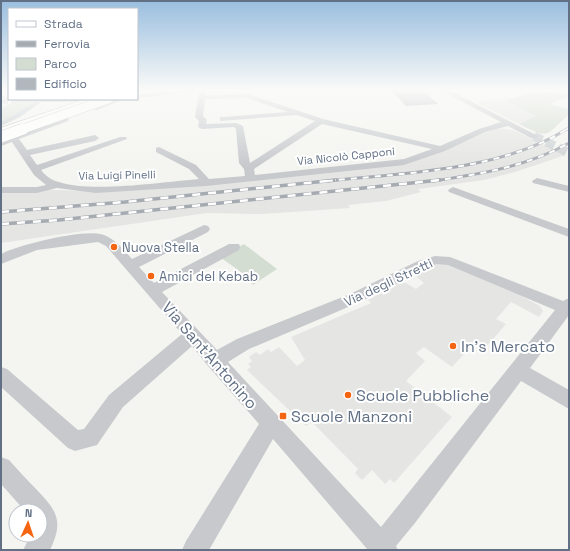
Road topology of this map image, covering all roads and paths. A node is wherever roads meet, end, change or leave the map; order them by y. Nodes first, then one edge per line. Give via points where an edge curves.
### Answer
1 (49, 115) edge
2 (64, 115) edge
3 (75, 115) edge
4 (199, 115) edge
5 (291, 115) edge
6 (305, 115) edge
7 (492, 115) edge
8 (203, 120) junction
9 (320, 121) junction
10 (509, 123) junction
11 (1, 131) edge
12 (534, 136) tunnel mouth
13 (1, 137) edge
14 (14, 138) junction
15 (95, 138) dead end
16 (123, 139) dead end
17 (1, 143) edge
18 (442, 149) junction
19 (159, 150) dead end
20 (25, 153) junction
21 (249, 168) junction
22 (36, 169) junction
23 (251, 179) junction
24 (537, 181) dead end
25 (206, 183) junction
26 (57, 185) junction
27 (569, 189) edge
28 (1, 190) edge
29 (453, 190) dead end
30 (204, 229) dead end
31 (569, 233) edge
32 (234, 247) dead end
33 (6, 254) edge
34 (130, 266) junction
35 (153, 290) junction
36 (567, 306) edge
37 (193, 335) junction
38 (214, 361) junction
39 (518, 370) junction
40 (1, 375) edge
41 (569, 400) edge
42 (271, 423) junction
43 (1, 468) edge
44 (383, 548) edge
45 (36, 550) edge
46 (195, 550) edge

1 - 11 main road
2 - 13 main road, bridge
3 - 14 street
4 - 8 street
5 - 8 street
6 - 9 street
7 - 10 street
8 - 21 street via 202,127 236,125 240,128 244,164
9 - 18 street
9 - 21 street
10 - 12 street
10 - 18 street via 488,129
14 - 17 street
14 - 20 street, Via Luigi Pinelli
15 - 20 street
16 - 22 street, Via Luigi Pinelli
18 - 23 street, Via Nicolò Capponi via 404,162
19 - 25 street, Via Luigi Pinelli via 195,169 202,174
20 - 22 street, Via Luigi Pinelli
21 - 23 street
22 - 26 street, Via Luigi Pinelli via 44,180
23 - 25 street, Via Luigi Pinelli
24 - 27 street
25 - 26 street, Via Luigi Pinelli via 102,189
26 - 28 street via 37,190
29 - 31 street
30 - 34 street
32 - 35 street
33 - 34 street, Via Sant'Antonino via 31,247 100,238 110,242
34 - 35 street, Via Sant'Antonino
35 - 37 street, Via Sant'Antonino
36 - 38 street, Via degli Stretti via 450,261 435,260 347,301 243,344
36 - 39 street
37 - 38 street, Via Sant'Antonino
37 - 40 street via 116,401 90,438 75,441
38 - 42 street, Via Sant'Antonino
39 - 41 street
39 - 44 street
42 - 44 street, Via Sant'Antonino
42 - 46 street
43 - 45 street via 45,516 48,526

